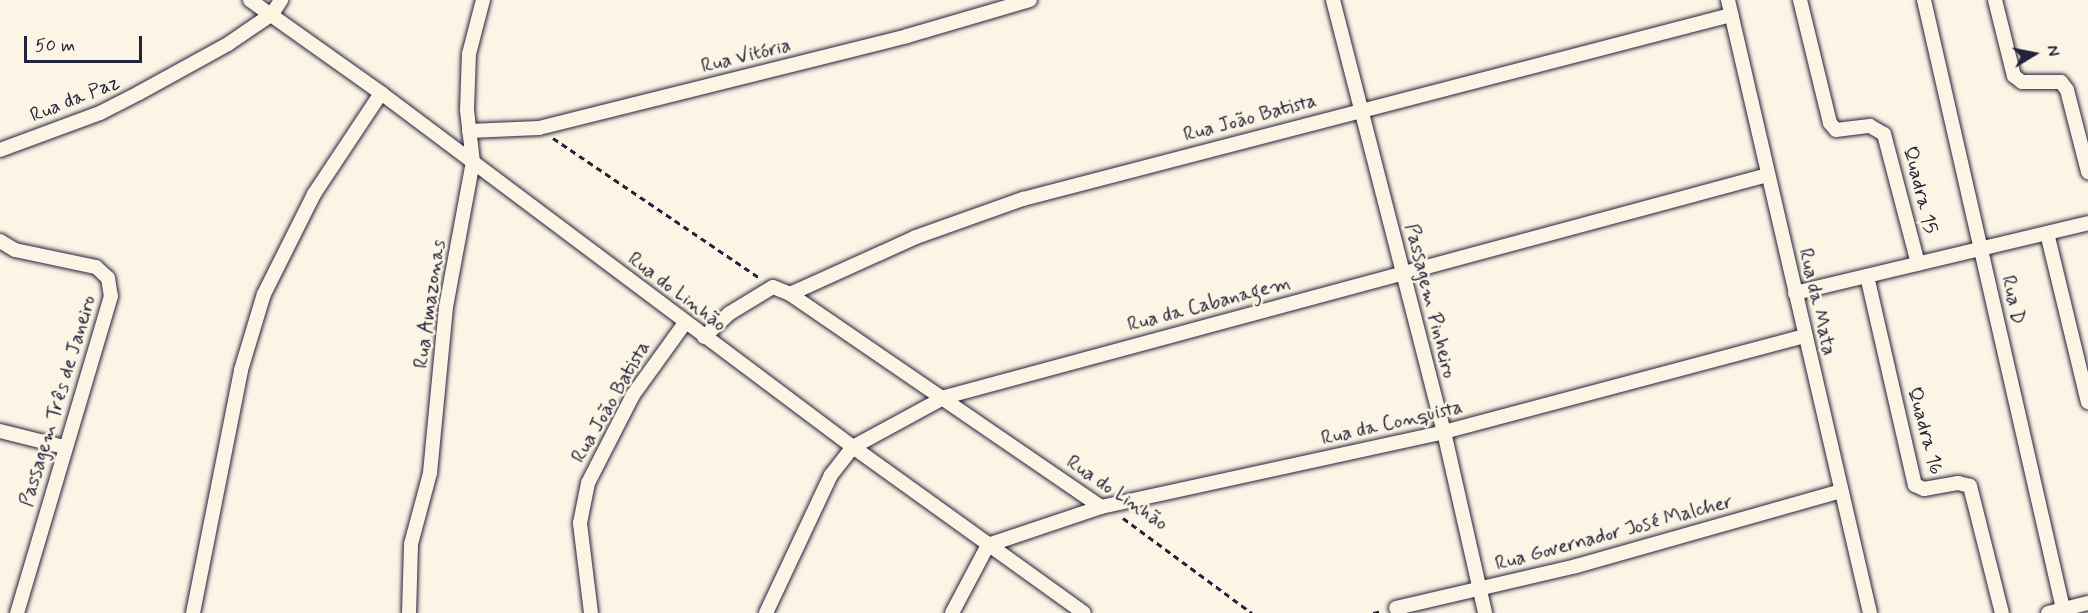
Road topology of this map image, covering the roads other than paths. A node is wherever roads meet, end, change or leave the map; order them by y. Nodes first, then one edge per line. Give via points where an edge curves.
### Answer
1 (250, 0) edge
2 (281, 0) edge
3 (483, 0) edge
4 (1030, 0) edge
5 (1333, 0) edge
6 (1728, 0) edge
7 (1800, 0) edge
8 (1924, 0) edge
9 (1995, 0) edge
10 (272, 14) junction
11 (1731, 15) junction
12 (381, 93) junction
13 (1362, 109) junction
14 (469, 131) junction
15 (0, 150) edge
16 (473, 162) junction
17 (2088, 172) edge
18 (1767, 175) junction
19 (2088, 223) edge
20 (2047, 233) junction
21 (0, 242) edge
22 (1982, 249) junction
23 (1918, 264) junction
24 (1402, 271) junction
25 (1867, 276) junction
26 (1795, 293) junction
27 (790, 294) junction
28 (685, 322) junction
29 (1805, 336) junction
30 (704, 337) junction
31 (945, 397) junction
32 (2088, 402) edge
33 (0, 431) edge
34 (1444, 432) junction
35 (64, 447) junction
36 (853, 447) junction
37 (1841, 491) junction
38 (1101, 507) junction
39 (988, 545) junction
40 (1480, 589) junction
41 (2088, 603) edge
42 (1396, 608) dead end
43 (2063, 609) junction
44 (17, 613) edge
45 (193, 613) edge
46 (409, 613) edge
47 (591, 613) edge
48 (766, 613) edge
49 (952, 613) edge
50 (1084, 613) edge
51 (1485, 613) edge
52 (1870, 613) edge
53 (2002, 613) edge
54 (2048, 613) edge

1 - 10 street, Rua do Linhão
2 - 10 street, Rua da Paz
3 - 14 street, Rua Amazonas via 469,54
4 - 14 street, Rua Vitória via 907,36 539,128
5 - 13 street, Passagem Pinheiro
6 - 11 street, Rua da Mata
7 - 23 street, Quadra 15 via 1830,123 1836,130 1870,126 1884,134
8 - 22 street, Rua D
9 - 17 street via 2014,76 2022,82 2061,82 2067,90
10 - 12 street, Rua do Linhão
10 - 15 street, Rua da Paz via 228,44 100,113
11 - 13 street, Rua João Batista
11 - 18 street, Rua da Mata
12 - 16 street, Rua do Linhão
12 - 45 street via 314,194 264,294 241,370
13 - 24 street, Passagem Pinheiro
13 - 27 street, Rua João Batista via 1023,199 916,237
14 - 16 street, Rua Amazonas
16 - 28 street, Rua do Linhão
16 - 46 street, Rua Amazonas via 446,307 430,473 411,544
18 - 24 street, Rua da Cabanagem
18 - 26 street, Rua da Mata
19 - 20 street
20 - 22 street
20 - 32 street
21 - 35 street, Passagem Três de Janeiro via 15,250 96,267 110,285 111,296
22 - 23 street
22 - 43 street, Rua D
23 - 25 street
24 - 31 street, Rua da Cabanagem
24 - 34 street, Passagem Pinheiro
25 - 26 street
25 - 53 street, Quadra 16 via 1916,485 1924,489 1958,483 1970,486
26 - 29 street, Rua da Mata
27 - 30 street, Rua do Linhão via 773,287 729,313
27 - 31 street, Rua do Linhão
28 - 30 street, Rua do Linhão
28 - 47 street, Rua João Batista via 633,395 588,483 580,524
29 - 34 street, Rua da Conquista
29 - 37 street, Rua da Mata
30 - 36 street, Rua do Linhão
31 - 36 street, Rua da Cabanagem
31 - 38 street, Rua do Linhão
33 - 35 street
34 - 38 street, Rua da Conquista
34 - 40 street, Passagem Pinheiro
35 - 44 street, Passagem Três de Janeiro
36 - 39 street, Rua do Linhão
36 - 48 street, Rua da Cabanagem via 831,476
37 - 40 street, Rua Governador José Malcher
37 - 52 street, Rua da Mata
38 - 39 street, Rua da Conquista
39 - 49 street
39 - 50 street, Rua do Linhão
40 - 42 street, Rua Governador José Malcher
40 - 51 street, Passagem Pinheiro
41 - 43 street
43 - 54 street

